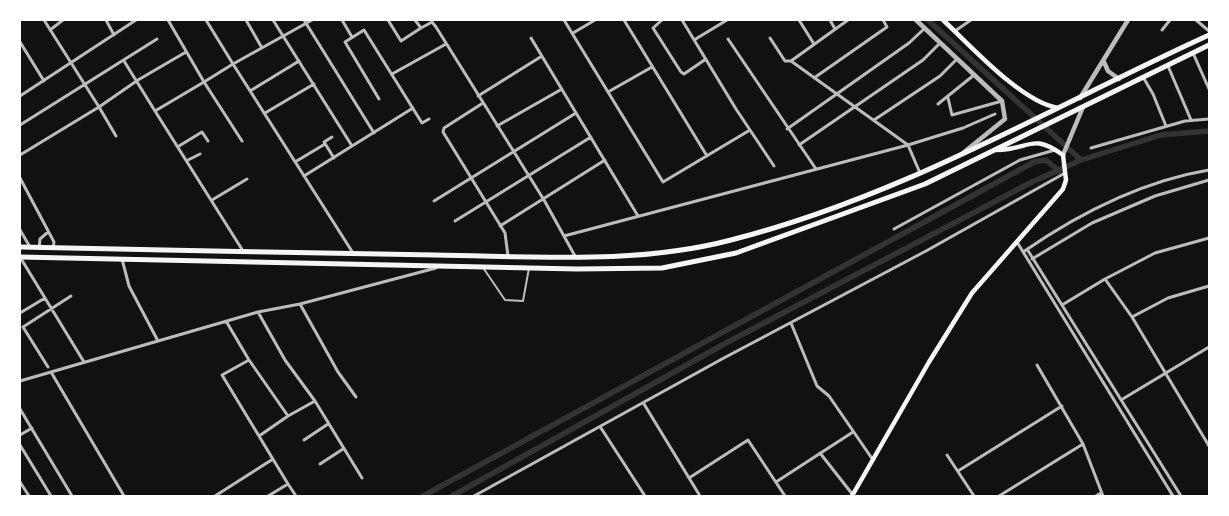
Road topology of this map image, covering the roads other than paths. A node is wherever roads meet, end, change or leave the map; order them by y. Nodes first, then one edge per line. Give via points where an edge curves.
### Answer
1 (44, 20) edge
2 (64, 20) edge
3 (106, 20) edge
4 (136, 20) edge
5 (168, 20) edge
6 (206, 20) edge
7 (246, 20) edge
8 (273, 20) edge
9 (312, 20) edge
10 (342, 20) edge
11 (388, 20) edge
12 (415, 20) edge
13 (564, 20) edge
14 (595, 20) edge
15 (624, 20) edge
16 (662, 20) edge
17 (682, 20) edge
18 (718, 20) edge
19 (727, 20) edge
20 (799, 20) edge
21 (830, 20) edge
22 (848, 20) edge
23 (883, 20) edge
24 (916, 20) edge
25 (943, 20) edge
26 (971, 20) edge
27 (1128, 20) edge
28 (1170, 20) edge
29 (1196, 20) edge
30 (433, 21) edge
31 (305, 22) edge
32 (720, 24) junction
33 (421, 28) junction
34 (925, 28) junction
35 (835, 29) junction
36 (50, 30) junction
37 (1162, 30) dead end
38 (955, 31) junction
39 (1209, 31) edge
40 (574, 33) junction
41 (114, 34) junction
42 (1206, 36) edge
43 (284, 37) junction
44 (352, 37) junction
45 (531, 38) dead end
46 (770, 38) dead end
47 (157, 39) dead end
48 (728, 39) dead end
49 (694, 40) junction
50 (20, 42) edge
51 (941, 43) junction
52 (446, 44) junction
53 (814, 44) junction
54 (1208, 46) edge
55 (262, 48) junction
56 (186, 52) junction
57 (1192, 53) junction
58 (542, 56) junction
59 (957, 58) junction
60 (706, 59) junction
61 (124, 60) junction
62 (299, 61) junction
63 (791, 61) junction
64 (1104, 62) junction
65 (72, 63) junction
66 (233, 64) junction
67 (1168, 65) junction
68 (652, 67) junction
69 (392, 74) junction
70 (974, 75) junction
71 (1143, 77) junction
72 (814, 78) junction
73 (1119, 79) junction
74 (138, 80) junction
75 (44, 81) junction
76 (204, 82) junction
77 (314, 84) junction
78 (85, 85) junction
79 (562, 89) junction
80 (1209, 89) edge
81 (250, 91) junction
82 (608, 92) junction
83 (837, 94) junction
84 (20, 96) edge
85 (478, 96) junction
86 (948, 98) junction
87 (1080, 98) junction
88 (379, 99) dead end
89 (1002, 101) junction
90 (483, 103) junction
91 (938, 104) dead end
92 (99, 107) junction
93 (855, 107) junction
94 (1083, 107) junction
95 (413, 108) junction
96 (1060, 108) junction
97 (155, 111) junction
98 (265, 113) junction
99 (576, 113) junction
100 (995, 114) dead end
101 (429, 119) dead end
102 (1209, 119) edge
103 (874, 120) junction
104 (1191, 120) junction
105 (20, 125) edge
106 (497, 126) junction
107 (1166, 126) junction
108 (787, 129) junction
109 (750, 130) junction
110 (374, 132) junction
111 (116, 136) dead end
112 (332, 137) dead end
113 (590, 137) junction
114 (208, 141) dead end
115 (242, 141) dead end
116 (325, 144) junction
117 (799, 145) junction
118 (908, 145) junction
119 (179, 146) junction
120 (352, 146) junction
121 (1091, 148) dead end
122 (994, 150) junction
123 (1056, 150) junction
124 (514, 153) junction
125 (200, 154) dead end
126 (20, 155) edge
127 (1063, 155) junction
128 (707, 156) junction
129 (958, 157) junction
130 (334, 158) junction
131 (188, 160) junction
132 (604, 160) junction
133 (295, 162) junction
134 (774, 166) dead end
135 (816, 169) junction
136 (1209, 170) edge
137 (1065, 173) junction
138 (920, 174) junction
139 (304, 176) junction
140 (528, 176) junction
141 (20, 178) edge
142 (469, 178) junction
143 (247, 179) dead end
144 (1209, 180) edge
145 (212, 200) junction
146 (544, 200) junction
147 (434, 201) dead end
148 (485, 204) junction
149 (840, 205) junction
150 (843, 214) junction
151 (638, 216) junction
152 (455, 221) dead end
153 (500, 226) junction
154 (894, 229) dead end
155 (20, 230) edge
156 (48, 232) junction
157 (564, 236) junction
158 (1209, 238) edge
159 (1016, 242) junction
160 (20, 247) edge
161 (31, 248) junction
162 (39, 248) junction
163 (53, 248) junction
164 (1027, 249) junction
165 (243, 251) junction
166 (1023, 252) junction
167 (354, 254) junction
168 (482, 256) junction
169 (508, 256) junction
170 (575, 256) junction
171 (20, 257) edge
172 (122, 258) junction
173 (1033, 258) junction
174 (1029, 261) junction
175 (439, 267) junction
176 (483, 268) junction
177 (529, 268) junction
178 (1106, 279) junction
179 (1209, 286) edge
180 (71, 296) dead end
181 (45, 298) junction
182 (300, 304) junction
183 (1062, 305) junction
184 (51, 308) junction
185 (258, 312) junction
186 (20, 313) edge
187 (1132, 317) junction
188 (20, 321) edge
189 (226, 321) junction
190 (791, 323) junction
191 (24, 327) junction
192 (158, 341) junction
193 (1209, 347) edge
194 (249, 360) junction
195 (84, 362) junction
196 (1037, 365) dead end
197 (48, 367) dead end
198 (51, 372) junction
199 (1166, 373) junction
200 (20, 381) edge
201 (356, 398) dead end
202 (1121, 400) junction
203 (315, 401) junction
204 (644, 404) junction
205 (1062, 406) junction
206 (20, 409) edge
207 (288, 416) junction
208 (328, 424) junction
209 (32, 428) junction
210 (601, 428) junction
211 (853, 432) junction
212 (20, 435) edge
213 (259, 436) junction
214 (304, 440) dead end
215 (1083, 444) junction
216 (20, 445) edge
217 (1209, 446) edge
218 (344, 449) junction
219 (820, 453) junction
220 (947, 456) dead end
221 (273, 459) junction
222 (873, 460) junction
223 (320, 464) dead end
224 (958, 471) junction
225 (362, 478) dead end
226 (689, 478) junction
227 (20, 482) edge
228 (776, 482) junction
229 (288, 484) junction
230 (1102, 494) edge
231 (852, 495) edge
232 (29, 496) edge
233 (52, 496) edge
234 (72, 496) edge
235 (124, 496) edge
236 (215, 496) edge
237 (268, 496) edge
238 (296, 496) edge
239 (474, 496) edge
240 (645, 496) edge
241 (700, 496) edge
242 (785, 496) edge
243 (974, 496) edge
244 (999, 496) edge
245 (1096, 496) edge
246 (1173, 496) edge
247 (1181, 496) edge

1 - 36 street
2 - 36 street
3 - 41 street
4 - 41 street
5 - 56 street
6 - 66 street
7 - 55 street
8 - 43 street
9 - 31 street
10 - 44 street
11 - 33 street via 401,41
12 - 33 street
13 - 40 street
14 - 40 street
15 - 68 street
16 - 60 street via 653,28 684,74
17 - 49 street
18 - 32 street
19 - 32 street
20 - 53 street
21 - 35 street
22 - 35 street
23 - 72 street via 887,27
24 - 34 street
25 - 38 main road
26 - 38 street
27 - 64 street
28 - 37 street
29 - 39 street
30 - 33 street
30 - 52 street
31 - 43 street
31 - 110 street
32 - 49 street
34 - 51 street
34 - 83 street
35 - 53 street
36 - 65 street
38 - 96 main road via 1031,98
40 - 82 street
41 - 65 street
42 - 54 main road
42 - 73 main road
43 - 55 street
43 - 62 street
44 - 69 street via 364,30
44 - 88 street via 345,42
45 - 58 street
46 - 63 street via 785,61
47 - 61 street
48 - 108 street
49 - 60 street
50 - 75 street
51 - 59 street
51 - 93 street via 923,60
52 - 69 street
52 - 85 street
53 - 63 street
54 - 57 main road
55 - 66 street
56 - 74 street
56 - 76 street
57 - 67 main road
57 - 80 street
58 - 79 street
58 - 85 street
59 - 70 street
59 - 103 street via 940,76
60 - 109 street
61 - 74 street
61 - 78 street
62 - 77 street
62 - 81 street
63 - 72 street
64 - 73 street via 1108,72
64 - 87 street
65 - 75 street
65 - 78 street
66 - 76 street
66 - 81 street
67 - 71 main road
67 - 104 street
68 - 82 street
68 - 128 street
69 - 95 street
70 - 86 street
70 - 89 street
71 - 94 main road
71 - 107 street
72 - 83 street
73 - 87 main road
74 - 92 street
74 - 97 street
75 - 84 street
76 - 97 street
76 - 115 street
77 - 98 street
77 - 120 street
78 - 92 street
78 - 105 street
79 - 99 street
79 - 106 street
81 - 98 street
82 - 128 street via 663,182
83 - 93 street
83 - 108 street
85 - 90 street
86 - 89 street via 952,115
86 - 91 street
87 - 96 main road
89 - 129 street via 1004,119
90 - 106 street
90 - 142 street via 444,128 443,132
92 - 111 street
92 - 126 street
93 - 103 street
93 - 117 street
94 - 122 main road
94 - 127 street
95 - 101 street via 422,123
95 - 110 street
96 - 129 main road
97 - 119 street
98 - 133 street
99 - 113 street
99 - 124 street
100 - 118 street
102 - 104 street
103 - 118 street
104 - 107 street
106 - 124 street
107 - 121 street
108 - 117 street
109 - 128 street
109 - 134 street
110 - 120 street
112 - 116 street
113 - 132 street
113 - 140 street
114 - 119 street via 202,132
116 - 130 street
116 - 133 street
117 - 135 street
118 - 135 street
118 - 138 street
119 - 131 street
120 - 130 street
122 - 123 main road via 1012,150 1040,142
122 - 150 main road via 925,184
123 - 127 main road
123 - 154 street via 1020,160
124 - 140 street
124 - 142 street
125 - 131 street
127 - 137 main road
129 - 138 main road
130 - 139 street
131 - 145 street
132 - 146 street
132 - 151 street
133 - 139 street
135 - 151 street
136 - 164 street via 1158,182 1090,212
137 - 159 main road via 1063,189
137 - 190 street via 926,252
138 - 149 main road
139 - 167 street
140 - 146 street
140 - 148 street
141 - 156 street
142 - 147 street
142 - 148 street
143 - 145 street
144 - 173 street via 1155,196 1092,223
145 - 165 street
146 - 153 street
146 - 157 street
148 - 152 street
148 - 153 street
149 - 150 main road
149 - 170 main road via 729,241 646,256
150 - 177 main road via 736,253 681,265 662,268
151 - 157 street
153 - 169 street
155 - 161 street
156 - 162 street via 40,239
156 - 163 street via 54,242
157 - 170 street
158 - 178 street via 1155,253
159 - 166 street
159 - 222 main road via 972,293
160 - 161 main road
161 - 162 main road
162 - 163 main road
163 - 165 main road
164 - 166 street
164 - 173 street
165 - 167 main road
166 - 174 street
167 - 168 main road
168 - 169 main road
168 - 176 lane
169 - 170 main road
171 - 172 main road
171 - 181 street
172 - 175 main road
172 - 192 street via 129,286
173 - 174 street
173 - 183 street
174 - 246 street
175 - 176 main road
175 - 182 street
176 - 177 main road
176 - 177 lane via 505,300 523,300
178 - 183 street
178 - 187 street
179 - 187 street via 1168,298
180 - 184 street
181 - 184 street
181 - 186 street
182 - 185 street
182 - 201 street
183 - 202 street
184 - 191 street
184 - 195 street
185 - 189 street
185 - 203 street via 285,360
187 - 199 street
188 - 191 street
189 - 192 street
189 - 194 street
190 - 204 street
190 - 211 street via 817,386 829,396
191 - 197 street
192 - 195 street
193 - 199 street
194 - 207 street
194 - 213 street via 222,375
195 - 198 street
196 - 205 street
198 - 200 street
198 - 235 street
199 - 202 street
199 - 217 street
202 - 247 street
203 - 207 street
203 - 208 street
204 - 210 street
204 - 226 street
205 - 215 street
205 - 224 street
206 - 209 street
207 - 213 street
208 - 214 street
208 - 218 street
209 - 212 street
209 - 234 street
210 - 239 street
210 - 240 street
211 - 219 street
211 - 222 street
213 - 221 street
215 - 230 street
215 - 244 street
216 - 233 street
218 - 223 street
218 - 225 street
219 - 228 street
219 - 231 street
220 - 224 street
221 - 229 street
221 - 236 street
222 - 231 main road
224 - 243 street
226 - 228 street via 748,440
226 - 241 street
227 - 232 street
228 - 242 street
229 - 237 street
229 - 238 street
230 - 245 street

